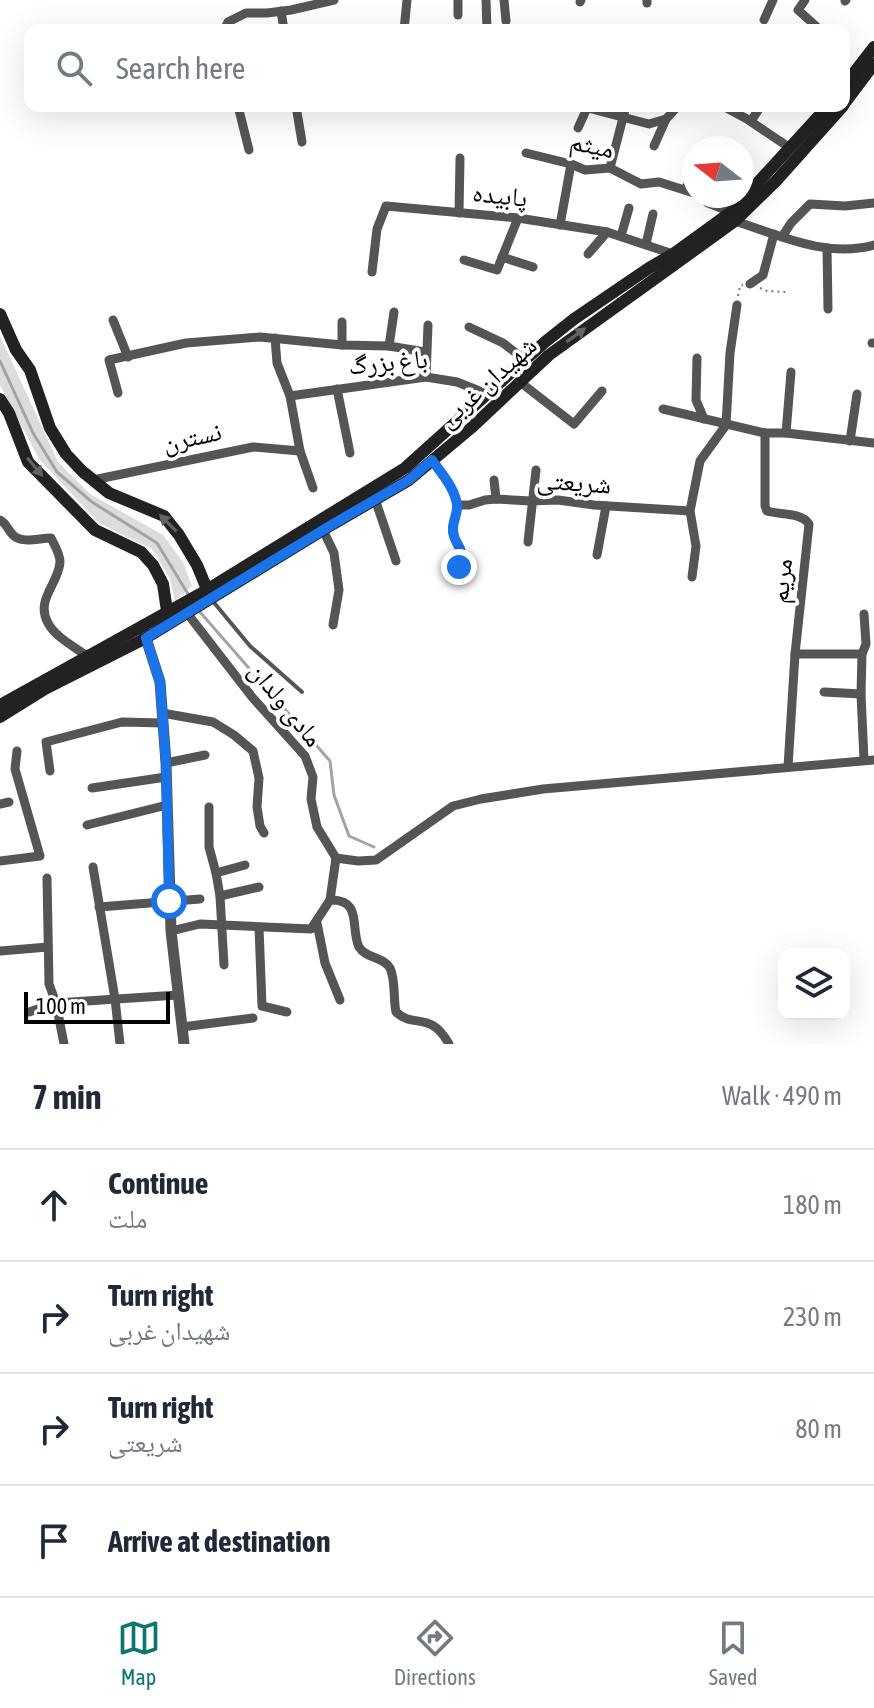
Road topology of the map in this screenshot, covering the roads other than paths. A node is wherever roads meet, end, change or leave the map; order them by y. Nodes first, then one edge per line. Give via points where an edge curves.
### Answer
1 (334, 0) edge
2 (407, 0) edge
3 (458, 0) edge
4 (486, 0) edge
5 (504, 0) edge
6 (773, 0) edge
7 (805, 0) edge
8 (281, 11) junction
9 (458, 15) dead end
10 (764, 20) dead end
11 (506, 21) dead end
12 (227, 24) edge
13 (283, 24) edge
14 (405, 24) edge
15 (487, 24) edge
16 (814, 24) edge
17 (874, 47) edge
18 (874, 64) edge
19 (850, 78) edge
20 (850, 96) edge
21 (240, 112) edge
22 (297, 112) edge
23 (586, 112) edge
24 (606, 112) edge
25 (625, 112) edge
26 (672, 112) edge
27 (734, 112) edge
28 (757, 112) edge
29 (823, 112) edge
30 (837, 112) edge
31 (624, 117) junction
32 (666, 119) junction
33 (751, 121) junction
34 (578, 128) dead end
35 (302, 142) dead end
36 (654, 146) dead end
37 (790, 148) junction
38 (249, 150) dead end
39 (526, 153) dead end
40 (460, 158) dead end
41 (571, 164) junction
42 (610, 168) junction
43 (682, 190) edge
44 (874, 203) edge
45 (629, 208) dead end
46 (717, 208) edge
47 (459, 213) junction
48 (653, 214) dead end
49 (733, 217) junction
50 (518, 218) junction
51 (560, 225) junction
52 (607, 232) junction
53 (778, 235) junction
54 (621, 236) junction
55 (646, 244) junction
56 (874, 245) edge
57 (827, 248) junction
58 (588, 254) dead end
59 (673, 254) junction
60 (502, 257) junction
61 (464, 260) dead end
62 (533, 267) dead end
63 (372, 272) dead end
64 (750, 284) dead end
65 (737, 305) dead end
66 (828, 309) dead end
67 (394, 312) dead end
68 (0, 314) edge
69 (113, 320) dead end
70 (342, 322) dead end
71 (428, 325) dead end
72 (469, 327) dead end
73 (275, 338) junction
74 (342, 345) junction
75 (389, 346) junction
76 (425, 352) junction
77 (128, 357) junction
78 (697, 358) dead end
79 (525, 360) junction
80 (791, 372) dead end
81 (426, 377) junction
82 (520, 382) junction
83 (337, 389) junction
84 (602, 391) dead end
85 (118, 393) dead end
86 (487, 394) junction
87 (857, 394) dead end
88 (290, 396) junction
89 (0, 399) edge
90 (663, 409) dead end
91 (704, 419) junction
92 (726, 425) junction
93 (765, 433) junction
94 (786, 433) junction
95 (850, 441) junction
96 (874, 443) edge
97 (300, 451) junction
98 (350, 453) dead end
99 (432, 460) junction
100 (536, 470) dead end
101 (93, 480) junction
102 (494, 480) dead end
103 (313, 488) dead end
104 (375, 499) junction
105 (496, 499) junction
106 (531, 501) junction
107 (457, 505) junction
108 (606, 506) junction
109 (690, 511) junction
110 (0, 520) edge
111 (323, 530) junction
112 (528, 542) dead end
113 (597, 555) dead end
114 (396, 561) dead end
115 (459, 567) dead end
116 (692, 577) dead end
117 (209, 594) junction
118 (167, 611) junction
119 (187, 613) junction
120 (864, 614) dead end
121 (333, 625) dead end
122 (144, 632) junction
123 (795, 654) junction
124 (862, 654) junction
125 (87, 656) junction
126 (302, 692) dead end
127 (824, 692) dead end
128 (861, 694) junction
129 (0, 705) edge
130 (0, 717) edge
131 (162, 718) junction
132 (17, 751) dead end
133 (205, 755) dead end
134 (869, 760) edge
135 (166, 763) junction
136 (788, 767) junction
137 (50, 771) dead end
138 (166, 777) junction
139 (92, 788) dead end
140 (167, 805) junction
141 (209, 807) dead end
142 (87, 825) dead end
143 (264, 833) dead end
144 (336, 858) junction
145 (0, 861) edge
146 (245, 865) dead end
147 (93, 867) dead end
148 (216, 873) junction
149 (47, 878) dead end
150 (259, 887) dead end
151 (220, 896) junction
152 (200, 899) dead end
153 (330, 900) junction
154 (169, 901) junction
155 (99, 907) junction
156 (317, 923) junction
157 (223, 924) junction
158 (259, 927) junction
159 (171, 931) junction
160 (48, 947) junction
161 (0, 950) edge
162 (224, 965) dead end
163 (178, 995) junction
164 (115, 999) junction
165 (340, 1000) dead end
166 (56, 1003) junction
167 (29, 1012) dead end
168 (287, 1012) dead end
169 (253, 1018) dead end
170 (182, 1027) junction
171 (64, 1044) edge
172 (120, 1044) edge
173 (184, 1044) edge
174 (449, 1044) edge

1 - 8 street
2 - 14 street
3 - 9 street
4 - 15 street
5 - 11 street
6 - 10 street
7 - 16 street via 798,10
8 - 12 street via 246,13
8 - 13 street
17 - 19 main road
18 - 20 main road, شهیدان غربی
21 - 38 street
22 - 35 street
23 - 34 street
24 - 31 street
25 - 31 street
26 - 32 street
27 - 33 street
28 - 33 street
29 - 37 main road, شهیدان غربی
30 - 49 main road, شهیدان غربی via 776,181
31 - 32 street via 649,124
31 - 42 street
32 - 36 street
33 - 37 street
37 - 49 main road, شهیدان غربی
39 - 41 street, میثم
40 - 47 street
41 - 42 street, میثم via 585,170
41 - 51 street
42 - 43 street, میثم via 641,184 659,182
44 - 53 street via 810,204
45 - 54 street
46 - 49 street
47 - 50 street, پابیده
47 - 63 street, پابیده via 386,206 377,229
48 - 55 street
49 - 53 street
49 - 59 main road, شهیدان غربی
82 -> 49 main road, شهیدان غربی
50 - 51 street, پابیده
50 - 60 street
51 - 52 street, پابیده
52 - 54 street, پابیده
52 - 58 street
53 - 57 street
53 - 64 street via 763,275
54 - 55 street, پابیده
55 - 59 street, پابیده
56 - 57 street
57 - 66 street
59 - 79 main road, شهیدان غربی via 589,308
60 - 61 street via 497,270
60 - 62 street
65 - 92 street
67 - 75 street
68 - 101 main road via 30,370 50,428 66,454
69 - 77 street
70 - 74 street
71 - 76 street
72 - 79 street
73 - 74 street
73 - 77 street via 186,343
73 - 88 street via 277,363
74 - 75 street
75 - 76 street
76 - 81 street
77 - 85 street via 109,360
78 - 91 street via 696,400
79 - 86 main road, شهیدان غربی
80 - 94 street
81 - 83 street, باغ بزرگ
81 - 86 street, باغ بزرگ
82 - 84 street via 574,424
82 - 99 main road, شهیدان غربی
83 - 88 street, باغ بزرگ
83 - 98 street
86 - 117 main road, شهیدان غربی via 405,468
87 - 95 street
88 - 97 street
89 -> 118 main road via 28,462 95,530 141,552 153,565 163,584
90 - 91 street
91 - 92 street
92 - 93 street
92 - 109 street via 700,461
93 - 94 street
93 - 123 street, مریم via 767,511 801,517 809,524
94 - 95 street
95 - 96 street
97 - 101 street, نسترن via 253,447
97 - 103 street
99 - 104 main road, شهیدان غربی
99 - 107 street
100 - 106 street
117 -> 101 main road via 197,565 164,516 109,493
102 - 105 street
104 - 111 main road, شهیدان غربی
104 - 114 street
105 - 106 street, شریعتی
105 - 107 street, شریعتی
106 - 108 street, شریعتی
106 - 112 street
107 - 115 street via 453,531 461,548
108 - 109 street, شریعتی
108 - 113 street
109 - 116 street via 696,546
110 - 125 street via 22,540 51,538 61,558 44,610 56,633
111 - 117 main road, شهیدان غربی
111 - 121 street via 334,553 339,590
117 - 118 main road, شهیدان غربی
117 - 119 main road, شهیدان غربی
117 - 126 lane via 250,646
118 - 122 main road, شهیدان غربی
119 - 122 main road, شهیدان غربی
119 - 144 street, مادی ولدان via 305,756 313,777 317,827
120 - 124 street
122 - 125 main road, شهیدان غربی
122 - 130 main road, شهیدان غربی
122 - 131 street via 160,682
123 - 124 street
123 - 136 street, مریم
124 - 128 street
125 - 129 main road, شهیدان غربی
127 - 128 street
128 - 134 street
131 - 135 street
131 - 137 street via 122,722 46,742
131 - 143 street via 213,722 253,751
132 - 145 street via 15,769 40,856
133 - 135 street
134 - 136 street
135 - 138 street
136 - 144 street via 481,799 453,806 376,860
138 - 139 street
138 - 140 street
140 - 142 street
140 - 154 street
141 - 148 street via 209,847
144 - 153 street
146 - 148 street
147 - 155 street
148 - 151 street
149 - 160 street
150 - 151 street
151 - 157 street
152 - 154 street
153 - 156 street
153 - 174 street via 345,903 352,911 358,945 391,970 400,1017 436,1026
154 - 155 street
154 - 159 street
155 - 164 street
156 - 158 street via 311,929
156 - 165 street
157 - 158 street
157 - 159 street
157 - 162 street
158 - 168 street via 262,1006
159 - 163 street
160 - 161 street
160 - 166 street via 49,984
163 - 164 street
163 - 170 street
164 - 166 street
164 - 172 street
166 - 167 street
166 - 171 street
169 - 170 street
170 - 173 street

